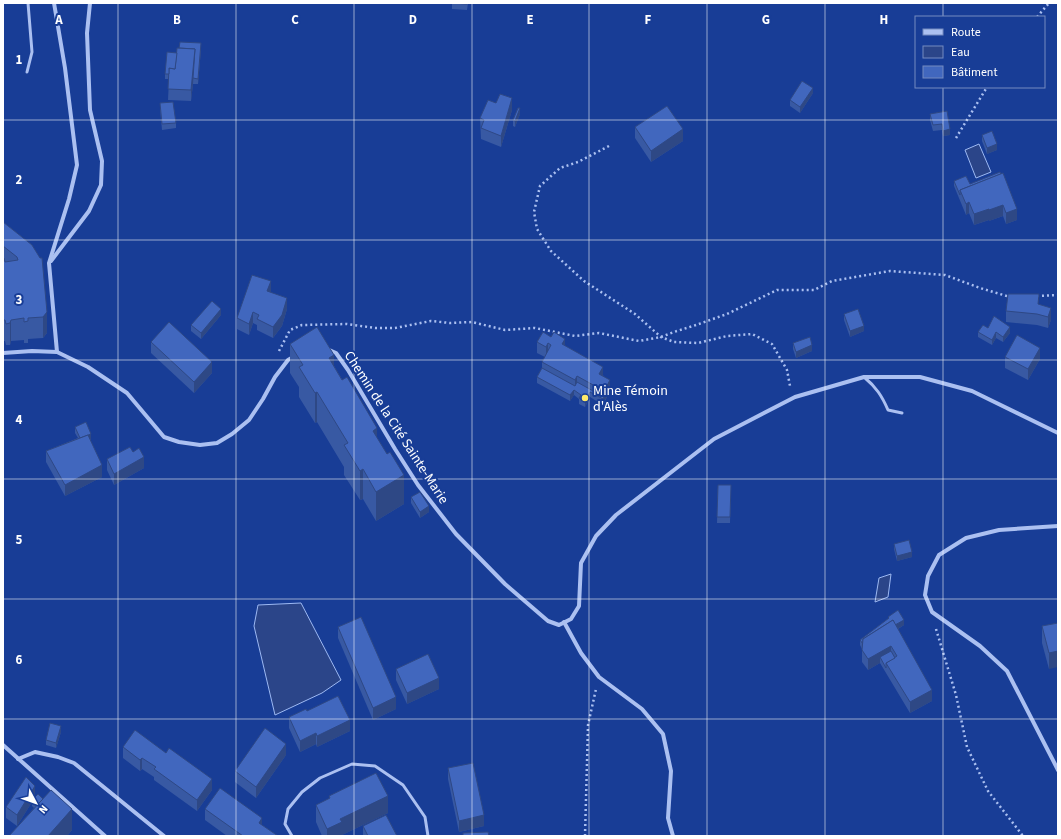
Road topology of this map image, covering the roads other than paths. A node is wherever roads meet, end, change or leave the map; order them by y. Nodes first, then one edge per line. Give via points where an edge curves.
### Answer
1 (28, 3) edge
2 (54, 3) edge
3 (90, 3) edge
4 (27, 72) dead end
5 (49, 263) junction
6 (325, 348) edge
7 (57, 352) junction
8 (3, 353) edge
9 (300, 353) edge
10 (864, 377) junction
11 (902, 413) dead end
12 (1058, 433) edge
13 (1058, 526) edge
14 (564, 622) junction
15 (3, 745) edge
16 (18, 759) junction
17 (1058, 770) edge
18 (105, 836) edge
19 (164, 836) edge
20 (292, 836) edge
21 (428, 836) edge
22 (673, 836) edge

1 - 4 lane via 32,52
2 - 5 street via 77,165
3 - 5 street via 87,33 90,110 102,161 101,185 89,211
5 - 7 street
6 - 14 street, Chemin de la Cité Sainte-Marie via 336,353 348,370 418,485 456,534 548,621 559,624
7 - 8 street
7 - 9 street via 88,367 127,393 164,437 200,445 217,443 249,420 275,377 288,360
10 - 11 lane via 883,398 888,410
10 - 12 street via 920,377 972,390
10 - 14 street via 793,398 714,439 616,515 596,536 581,563 579,606 571,619
13 - 17 street via 999,530 966,538 939,555 928,576 924,595 932,612 980,646 1007,671
14 - 22 street via 581,653 599,677 642,709 663,734 671,771 668,818
15 - 16 street
16 - 18 street
16 - 19 street via 35,752 58,756 74,763
20 - 21 lane via 285,824 286,816 288,809 302,792 320,778 352,764 375,766 402,785 424,817

